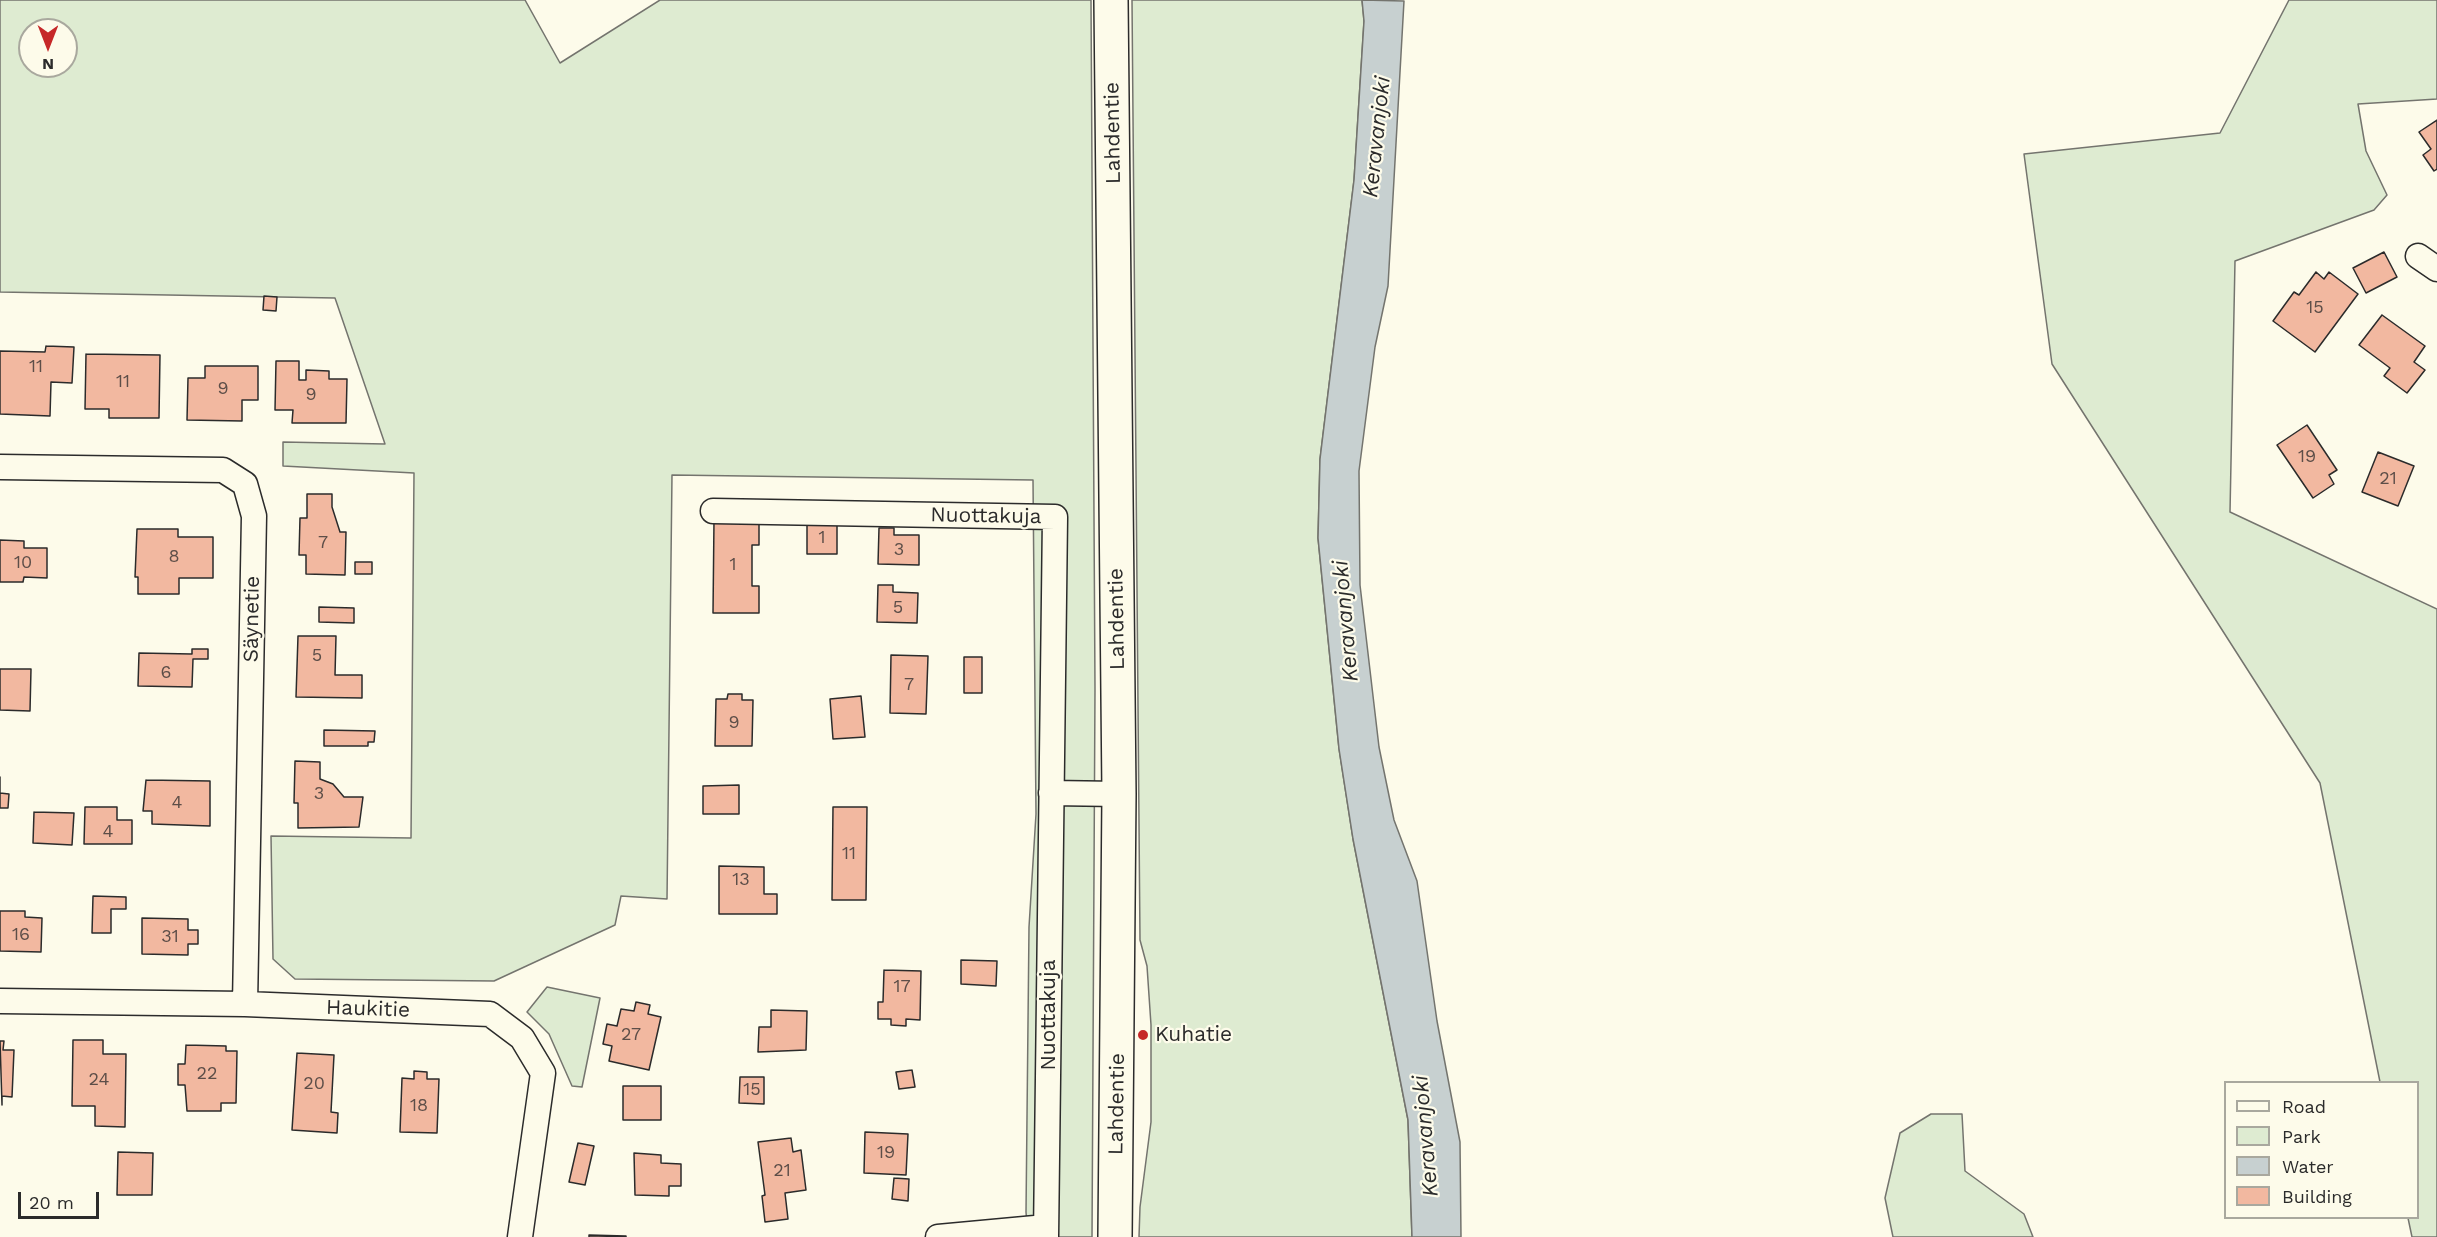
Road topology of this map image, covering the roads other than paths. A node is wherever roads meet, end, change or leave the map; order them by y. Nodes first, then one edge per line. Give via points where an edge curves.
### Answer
1 (1111, 0) edge
2 (0, 467) edge
3 (713, 511) dead end
4 (1051, 793) junction
5 (1119, 794) junction
6 (0, 1001) edge
7 (245, 1004) junction
8 (1046, 1232) edge
9 (520, 1237) edge
10 (938, 1237) edge
11 (1115, 1237) edge

1 - 5 main road, Lahdentie
2 - 7 street, Säynetie via 223,470 245,484 254,516
3 - 4 street, Nuottakuja via 1055,517
4 - 5 street
4 - 8 street, Nuottakuja
5 - 11 main road, Lahdentie
6 - 7 street, Haukitie
7 - 9 street, Haukitie via 490,1014 522,1038 543,1073
8 - 10 street

